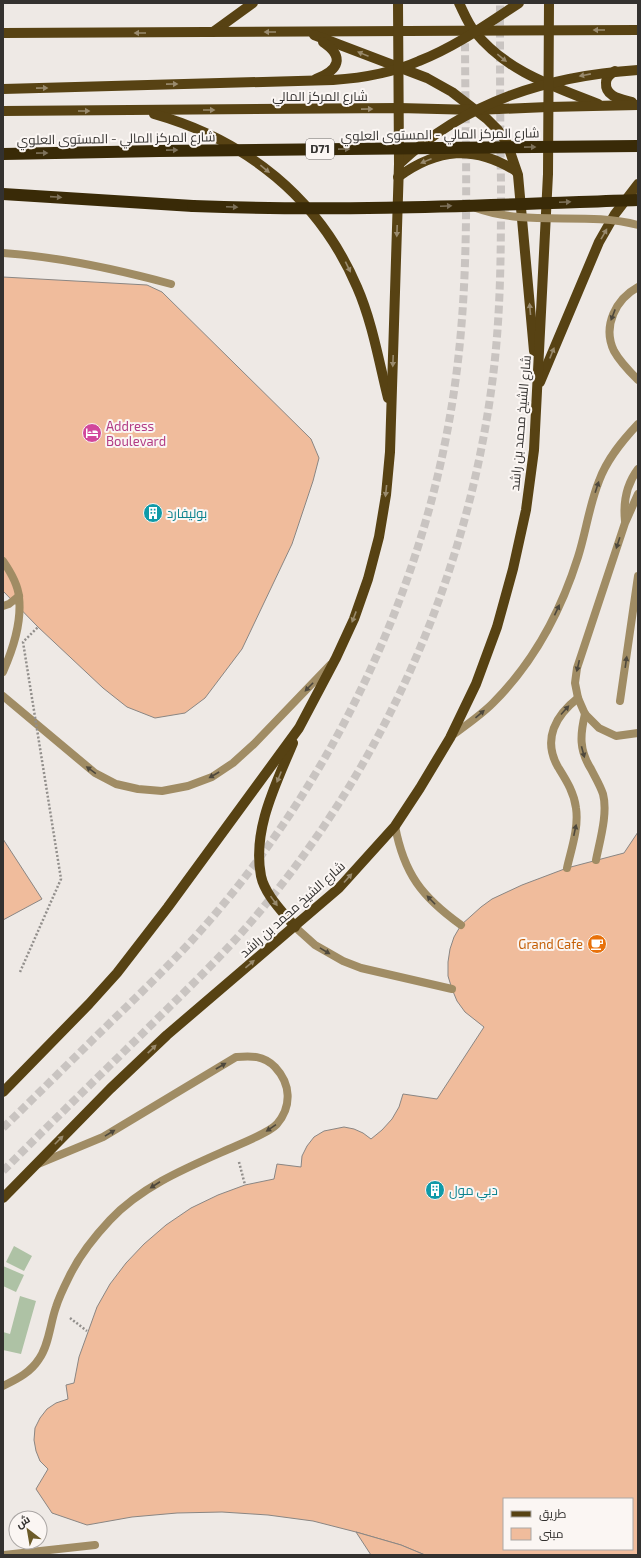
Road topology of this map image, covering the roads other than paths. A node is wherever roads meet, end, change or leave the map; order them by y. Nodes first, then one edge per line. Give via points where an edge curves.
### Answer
1 (253, 3) edge
2 (398, 3) edge
3 (459, 3) edge
4 (519, 3) edge
5 (549, 3) edge
6 (549, 30) junction
7 (638, 30) edge
8 (474, 31) junction
9 (213, 32) junction
10 (398, 32) junction
11 (3, 33) edge
12 (309, 33) junction
13 (400, 68) junction
14 (638, 70) edge
15 (616, 71) junction
16 (310, 81) junction
17 (548, 84) junction
18 (3, 89) edge
19 (638, 105) edge
20 (604, 106) junction
21 (548, 107) junction
22 (399, 108) junction
23 (142, 110) junction
24 (476, 110) junction
25 (3, 111) edge
26 (638, 146) edge
27 (3, 154) edge
28 (399, 164) junction
29 (516, 172) junction
30 (398, 177) junction
31 (638, 184) edge
32 (3, 194) edge
33 (638, 200) edge
34 (470, 205) junction
35 (638, 225) edge
36 (3, 253) edge
37 (171, 284) dead end
38 (638, 287) edge
39 (638, 380) edge
40 (537, 389) junction
41 (392, 410) junction
42 (638, 424) edge
43 (638, 469) edge
44 (638, 494) edge
45 (625, 522) junction
46 (3, 561) edge
47 (638, 576) edge
48 (19, 596) junction
49 (3, 606) edge
50 (336, 658) junction
51 (3, 672) edge
52 (578, 698) junction
53 (5, 701) edge
54 (620, 701) dead end
55 (585, 714) junction
56 (299, 728) junction
57 (638, 733) edge
58 (450, 738) junction
59 (395, 826) junction
60 (596, 860) dead end
61 (567, 868) dead end
62 (461, 925) dead end
63 (295, 927) junction
64 (452, 989) dead end
65 (3, 1092) edge
66 (35, 1165) junction
67 (3, 1198) edge
68 (3, 1386) edge
69 (95, 1545) dead end
70 (4, 1555) edge

1 - 9 main road
2 - 10 main road
3 - 8 main road
4 - 8 main road
5 - 6 main road, شارع الشيخ محمد بن راشد
7 -> 6 main road
6 - 8 main road
6 - 17 main road, شارع الشيخ محمد بن راشد
8 - 10 main road
8 - 13 main road via 438,53
8 -> 17 main road via 508,64
9 -> 11 main road
12 -> 9 main road
10 - 12 main road
10 - 13 main road
13 -> 12 main road
12 - 16 main road via 333,49 336,56 336,64 332,71
13 - 16 main road via 356,78
13 - 22 main road
13 - 24 main road via 427,78
14 - 15 main road
15 -> 17 main road
15 - 19 main road via 606,79 607,91
18 -> 16 main road
17 - 20 main road
17 - 21 main road, شارع الشيخ محمد بن راشد
17 - 24 main road via 500,98
19 - 20 main road, شارع المركز المالي
20 - 21 main road, شارع المركز المالي
21 - 24 main road, شارع المركز المالي
21 - 40 main road, شارع الشيخ محمد بن راشد via 548,174
23 -> 22 main road, شارع المركز المالي
22 - 24 main road, شارع المركز المالي
22 - 28 main road
25 -> 23 main road, شارع المركز المالي
23 -> 41 main road via 181,121 217,137 251,158 306,205 326,230 358,288
24 - 28 main road via 435,134
24 - 29 main road via 498,130 512,157
27 -> 26 highway, شارع المركز المالي - المستوى العلوي / D71, bridge
28 - 30 main road
29 -> 30 main road via 488,157 456,153 425,160
40 -> 29 main road
30 -> 41 main road
40 -> 31 main road via 599,242 615,214
32 -> 34 highway, bridge via 233,208
34 -> 33 highway, bridge
34 - 35 street, bridge via 487,212 510,215 607,219
36 - 37 street via 78,262 125,271
38 -> 39 street via 621,300 610,323 613,349
40 - 58 main road, شارع الشيخ محمد بن راشد via 534,450 526,510 513,569 497,627 476,684
41 -> 50 main road via 386,495 379,537 354,619
58 -> 42 street via 493,703 529,661 559,606 578,558 599,481 619,446
43 - 45 street via 626,492
44 - 45 street
45 -> 52 street via 577,668 575,682
46 - 48 street via 14,580
54 -> 47 street
48 - 49 street
48 - 51 street via 15,639
50 -> 53 street via 233,763 212,777 188,786 162,791 116,784 95,773
50 - 56 main road
52 - 55 street
61 -> 52 street via 577,819 576,807 569,786 553,756 551,744 556,721
55 - 57 street via 599,728 616,736
55 -> 60 street via 581,741 584,756 598,781 605,808
56 -> 63 main road via 269,801 259,842 261,876 272,899
56 - 65 main road via 121,968
58 - 59 main road, شارع الشيخ محمد بن راشد
62 -> 59 street via 432,902 414,878 398,845
63 -> 59 main road, شارع الشيخ محمد بن راشد via 339,888
63 -> 64 street via 315,944 343,961 361,968
66 -> 63 main road, شارع الشيخ محمد بن راشد via 167,1035
66 - 67 main road, شارع الشيخ محمد بن راشد
66 -> 68 street via 103,1138 236,1057 254,1056 270,1062 283,1075 288,1092 286,1110 276,1125 260,1135 166,1178 137,1197 111,1219 88,1246 70,1275 56,1307 39,1359 23,1376
69 - 70 street

